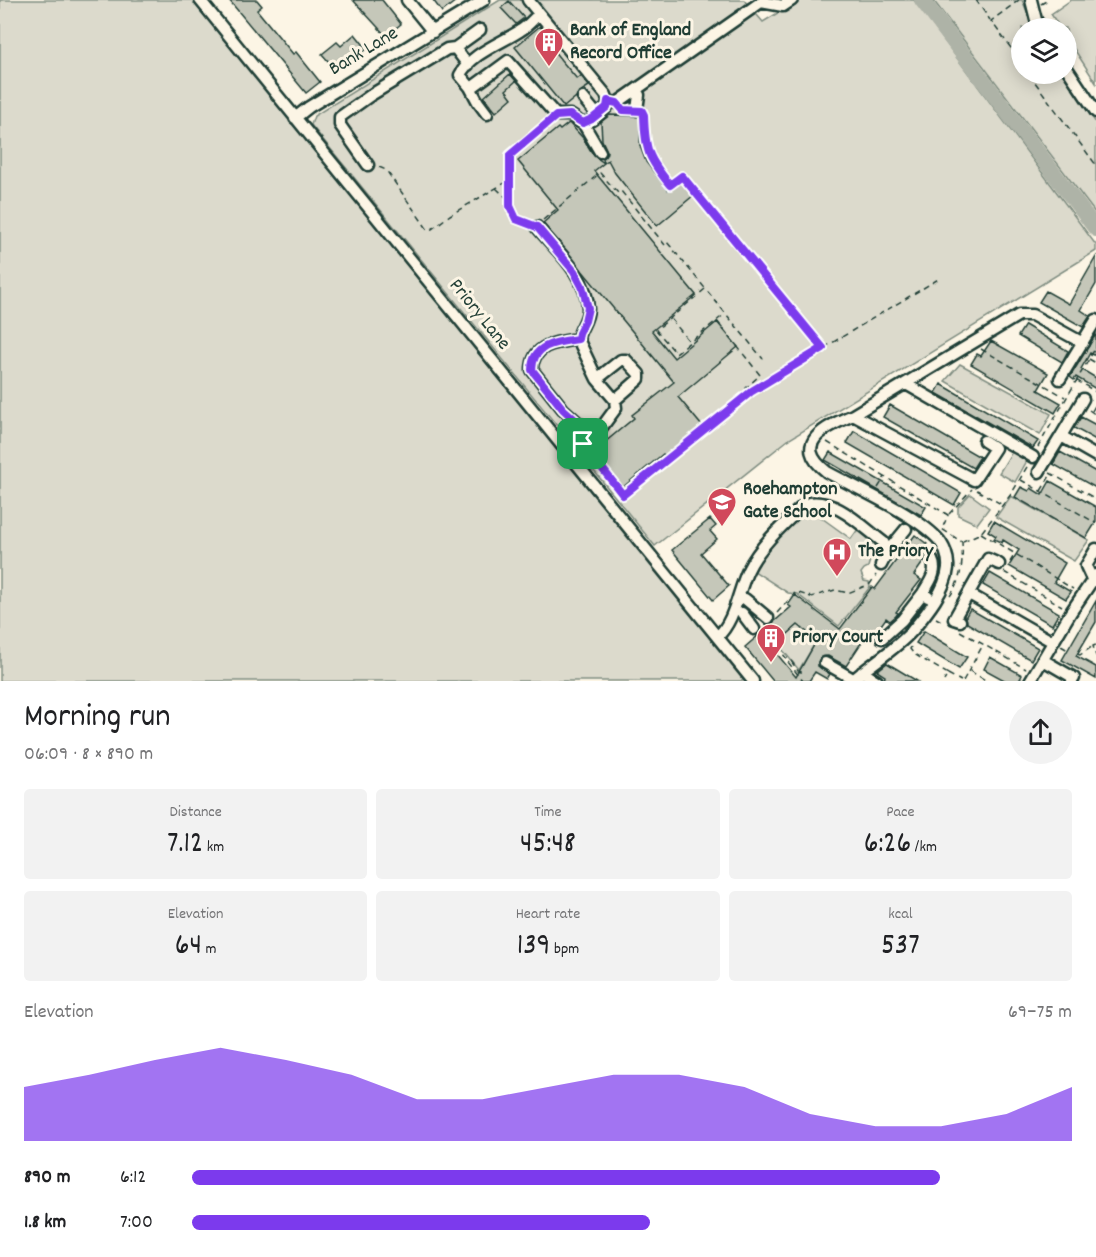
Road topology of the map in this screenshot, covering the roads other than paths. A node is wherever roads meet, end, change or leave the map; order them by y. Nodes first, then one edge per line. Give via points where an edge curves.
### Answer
1 (200, 0) edge
2 (407, 0) edge
3 (484, 0) edge
4 (528, 0) edge
5 (792, 0) edge
6 (1031, 0) edge
7 (539, 14) junction
8 (1036, 18) edge
9 (480, 30) dead end
10 (433, 32) junction
11 (455, 48) junction
12 (468, 65) junction
13 (1077, 84) edge
14 (470, 87) junction
15 (636, 91) junction
16 (583, 98) dead end
17 (608, 101) junction
18 (637, 110) road end
19 (1096, 112) edge
20 (487, 114) dead end
21 (597, 115) junction
22 (295, 118) junction
23 (583, 123) junction
24 (600, 152) dead end
25 (368, 165) road end
26 (537, 227) road end
27 (1096, 320) edge
28 (578, 339) junction
29 (1083, 343) junction
30 (597, 379) junction
31 (1060, 379) dead end
32 (906, 384) junction
33 (1083, 399) dead end
34 (615, 400) junction
35 (854, 415) junction
36 (593, 436) junction
37 (1061, 436) junction
38 (984, 441) dead end
39 (570, 455) junction
40 (1096, 456) edge
41 (1033, 457) dead end
42 (1044, 471) road end
43 (906, 529) dead end
44 (887, 548) junction
45 (1096, 549) edge
46 (932, 560) dead end
47 (999, 564) dead end
48 (881, 565) road end
49 (1094, 577) edge
50 (922, 593) junction
51 (969, 594) junction
52 (934, 601) junction
53 (737, 612) junction
54 (768, 618) road end
55 (960, 621) dead end
56 (754, 629) road end
57 (717, 637) junction
58 (882, 638) dead end
59 (1053, 642) junction
60 (1043, 660) junction
61 (825, 663) dead end
62 (856, 677) edge
63 (1033, 677) edge
64 (753, 681) edge
65 (877, 681) edge
66 (1072, 681) edge

1 - 22 street, Priory Lane
2 - 10 street
3 - 10 street, Bank Lane
4 - 7 street
5 - 15 street via 783,6 761,2
6 - 8 street
7 - 12 street
7 - 17 street
9 - 11 street
10 - 22 street, Bank Lane
11 - 12 street
11 - 25 street via 370,95 340,117 340,125
12 - 14 street via 460,75
13 - 19 street
14 - 20 street
14 - 23 street via 508,61 556,116 570,115
15 - 17 street via 617,103
15 - 18 street
16 - 21 street
17 - 21 street
21 - 23 street
22 - 39 street, Priory Lane
23 - 24 street
26 - 28 street via 582,286 587,315
27 - 29 street
28 - 30 street
28 - 36 street via 545,345 537,352 532,370 563,409
29 - 31 street
29 - 32 street via 1024,314
30 - 34 street
30 - 34 street via 621,360 626,360 639,374 639,379
32 - 35 street
32 - 41 street
33 - 37 street
34 - 36 street via 612,416
35 - 38 street via 974,480 995,447
35 - 52 street via 825,427 811,447 812,456 827,472 909,517 939,540 948,566 945,582
36 - 39 street
37 - 40 street
37 - 42 street
39 - 57 street, Priory Lane
43 - 44 street
44 - 48 street
44 - 53 street via 842,510 814,501 806,504 753,560
45 - 49 street via 1086,566
46 - 50 street via 933,574
47 - 51 street via 988,559
49 - 59 street
50 - 52 street
50 - 58 street
51 - 55 street via 954,619
51 - 59 street
52 - 62 street via 911,632
53 - 54 street via 747,601
53 - 56 street
53 - 57 street
57 - 64 street, Priory Lane
59 - 60 street
60 - 63 street
60 - 66 street via 1074,678
61 - 62 street
62 - 65 street

